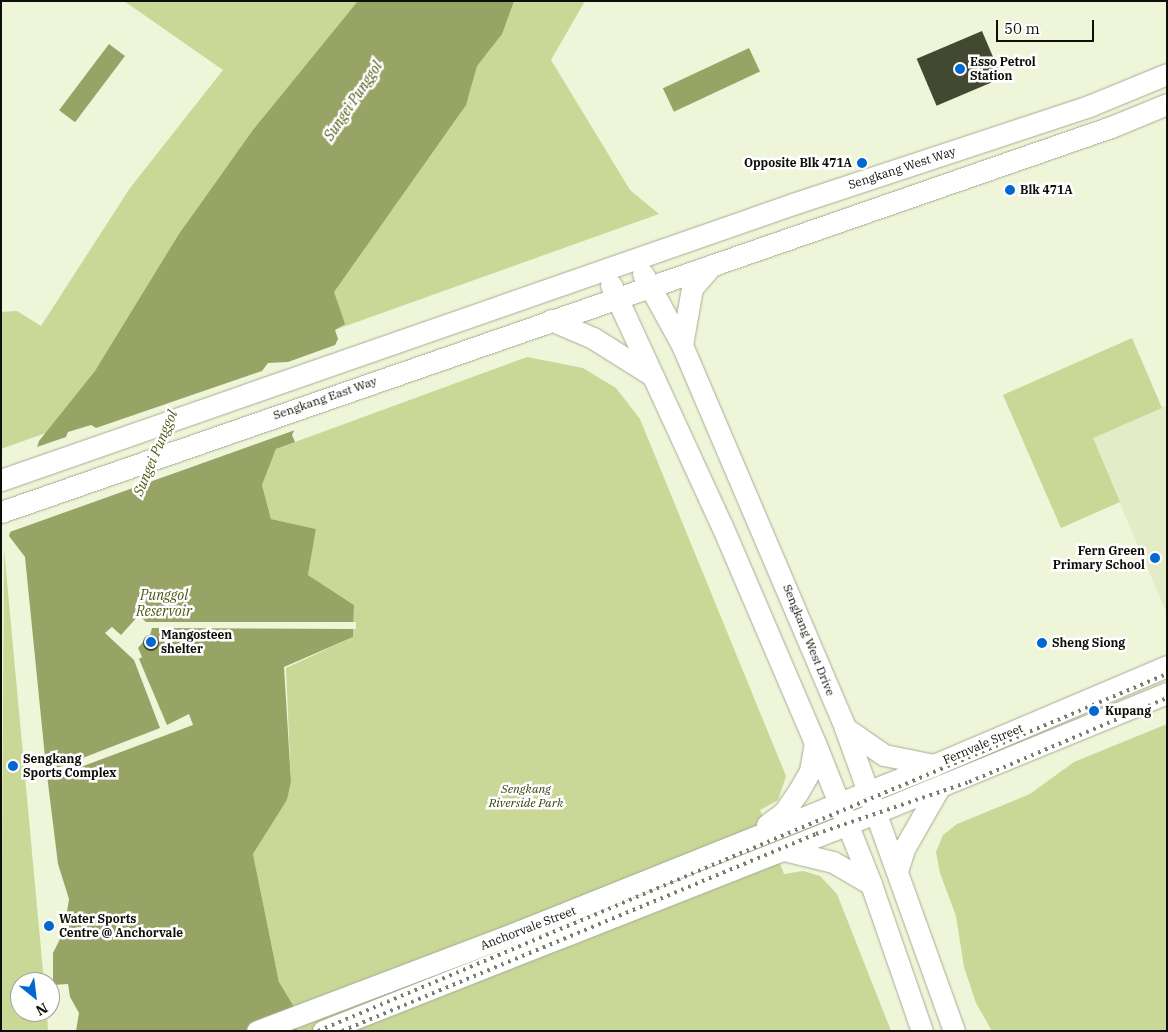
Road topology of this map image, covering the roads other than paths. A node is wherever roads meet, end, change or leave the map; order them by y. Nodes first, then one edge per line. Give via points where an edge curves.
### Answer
1 (1166, 74) edge
2 (1167, 104) edge
3 (636, 260) junction
4 (712, 265) junction
5 (605, 271) junction
6 (650, 286) junction
7 (616, 297) junction
8 (545, 322) junction
9 (682, 345) junction
10 (654, 377) junction
11 (1, 480) edge
12 (1, 512) edge
13 (1167, 666) edge
14 (1167, 693) edge
15 (845, 728) junction
16 (815, 742) junction
17 (934, 765) junction
18 (940, 786) junction
19 (868, 790) junction
20 (837, 802) junction
21 (876, 811) junction
22 (797, 819) junction
23 (846, 824) junction
24 (749, 839) junction
25 (806, 841) junction
26 (784, 850) junction
27 (897, 871) junction
28 (871, 884) junction
29 (327, 1029) edge
30 (257, 1031) edge
31 (922, 1031) edge
32 (954, 1031) edge

1 - 3 main road, Sengkang West Way via 1089,106
2 - 4 main road via 1111,127
3 - 5 main road
3 - 6 main road, Sengkang West Drive
4 - 6 main road
4 - 9 main road via 692,288
5 - 7 main road
5 - 11 main road
6 - 7 main road, Sengkang East Way
6 - 9 main road, Sengkang West Drive
7 - 8 main road, Sengkang East Way
7 - 10 main road
8 - 10 main road via 593,338
8 - 12 main road, Sengkang East Way
9 - 15 main road, Sengkang West Drive
10 - 16 main road
13 - 17 main road, Fernvale Street
14 - 18 main road, Fernvale Street
15 - 17 main road via 884,755
15 - 19 main road, Sengkang West Drive
16 - 20 main road
16 - 24 main road via 810,771 798,792 784,812
17 - 19 main road, Fernvale Street
18 - 21 main road, Fernvale Street
18 - 27 main road via 905,847
19 - 20 main road, Fernvale Street
19 - 21 main road, Sengkang West Drive
20 - 22 main road, Fernvale Street
20 - 23 main road
21 - 23 main road, Fernvale Street
21 - 27 main road, Sengkang West Drive
22 - 24 main road, Anchorvale Street
22 - 25 main road
23 - 25 main road, Anchorvale Street
23 - 28 main road
24 - 30 main road, Anchorvale Street
25 - 26 main road, Anchorvale Street
26 - 28 main road via 833,862
26 - 29 main road, Anchorvale Street
27 - 32 main road, Sengkang West Drive
28 - 31 main road

